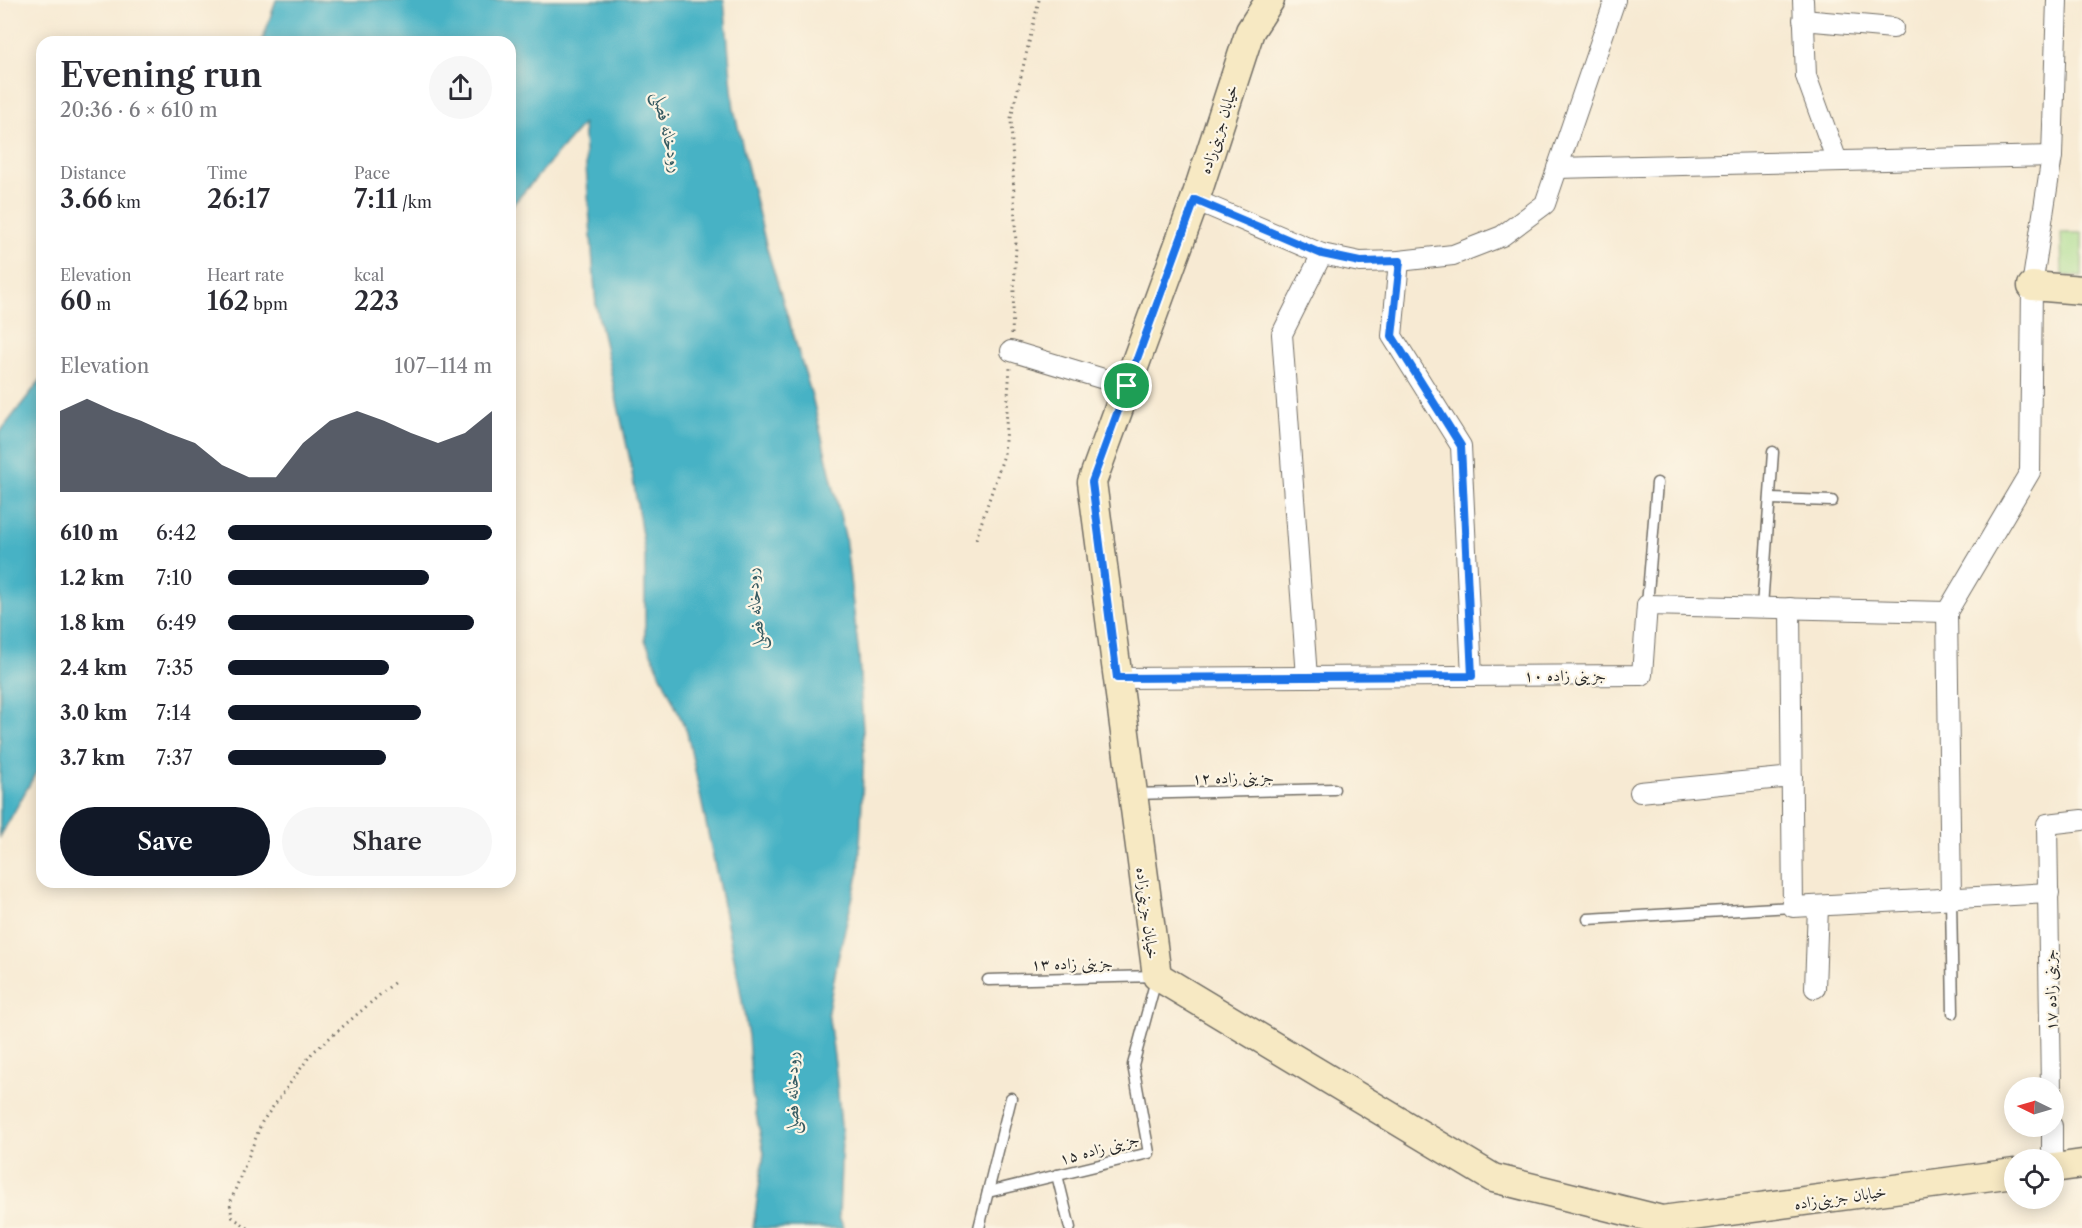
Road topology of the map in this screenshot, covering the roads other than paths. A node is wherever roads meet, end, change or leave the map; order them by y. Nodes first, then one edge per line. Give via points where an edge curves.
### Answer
1 (1270, 0) edge
2 (1615, 0) edge
3 (1803, 0) edge
4 (2056, 0) edge
5 (1803, 20) junction
6 (1893, 28) dead end
7 (2052, 156) junction
8 (1837, 161) junction
9 (1557, 168) junction
10 (1195, 200) junction
11 (1322, 254) junction
12 (1400, 261) junction
13 (2032, 286) junction
14 (2082, 290) edge
15 (1011, 351) road end
16 (1127, 386) junction
17 (1773, 452) dead end
18 (1657, 483) dead end
19 (1770, 499) junction
20 (1832, 501) dead end
21 (1647, 605) junction
22 (1762, 608) junction
23 (1790, 608) junction
24 (1947, 612) junction
25 (1472, 676) junction
26 (1307, 677) junction
27 (1117, 678) junction
28 (1791, 777) junction
29 (1334, 789) dead end
30 (1640, 792) dead end
31 (1133, 794) junction
32 (2082, 820) edge
33 (2049, 893) junction
34 (1951, 899) junction
35 (1818, 906) junction
36 (1793, 907) junction
37 (1588, 919) dead end
38 (1157, 976) junction
39 (988, 980) dead end
40 (1815, 988) dead end
41 (1953, 1013) dead end
42 (2051, 1077) edge
43 (1011, 1098) dead end
44 (2082, 1164) edge
45 (2064, 1167) edge
46 (2004, 1174) edge
47 (1057, 1175) junction
48 (988, 1192) junction
49 (979, 1228) edge
50 (1070, 1228) edge

1 - 10 street, خیابان جزینی‌زاده via 1250,31
2 - 9 street
3 - 5 street
4 - 7 street
5 - 6 street
5 - 8 street via 1806,76
7 - 8 street
7 - 13 street
8 - 9 street
9 - 12 street via 1545,204 1502,236 1453,255
10 - 11 street
10 - 16 street, خیابان جزینی‌زاده
11 - 12 street via 1360,262
11 - 26 street via 1282,334
12 - 25 street via 1392,336 1461,446
13 - 14 street
13 - 24 street via 2030,472
15 - 16 street
16 - 27 street, خیابان جزینی‌زاده via 1092,482
17 - 19 lane
18 - 21 lane
19 - 20 lane
19 - 22 lane
21 - 22 street
21 - 25 street, جزینی زاده ۱۰ via 1642,675
22 - 23 street
23 - 24 street
23 - 28 street
24 - 34 street
25 - 26 street, جزینی زاده ۱۰
26 - 27 street, جزینی زاده ۱۰
27 - 31 street, خیابان جزینی‌زاده
28 - 30 street
28 - 36 street
29 - 31 lane, جزینی زاده ۱۲
31 - 38 street, خیابان جزینی‌زاده
32 - 33 street, جزینی زاده ۱۷ via 2048,825
33 - 34 street
33 - 42 street, جزینی زاده ۱۷
34 - 35 street
34 - 41 lane
35 - 36 street
35 - 40 street
36 - 37 lane
38 - 39 lane, جزینی زاده ۱۳
38 - 46 street, خیابان جزینی‌زاده via 1493,1178 1662,1220
38 - 47 lane, جزینی زاده ۱۵ via 1133,1065 1149,1153
43 - 48 lane
44 - 45 street
47 - 48 lane, جزینی زاده ۱۵
47 - 50 lane
48 - 49 lane

